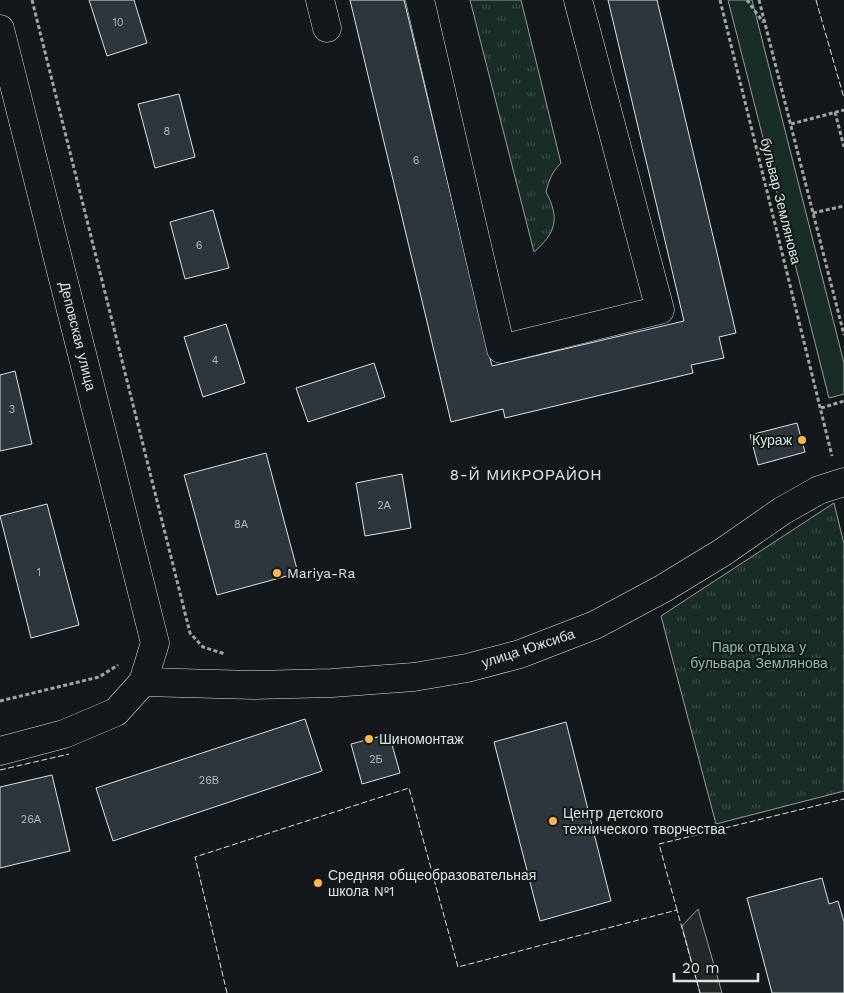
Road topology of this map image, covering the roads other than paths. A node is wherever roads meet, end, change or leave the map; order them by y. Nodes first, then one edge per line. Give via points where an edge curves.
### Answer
1 (320, 0) edge
2 (420, 0) edge
3 (578, 0) edge
4 (328, 28) dead end
5 (0, 30) edge
6 (841, 482) edge
7 (143, 682) junction
8 (0, 751) edge

1 - 4 street
2 - 3 street via 501,349 660,310
5 - 7 street, Деповская улица via 155,643
6 - 7 street, улица Южсиба via 819,490 782,511 664,588 595,625 520,654 467,668 404,678 254,685
7 - 8 street via 116,712 64,734

